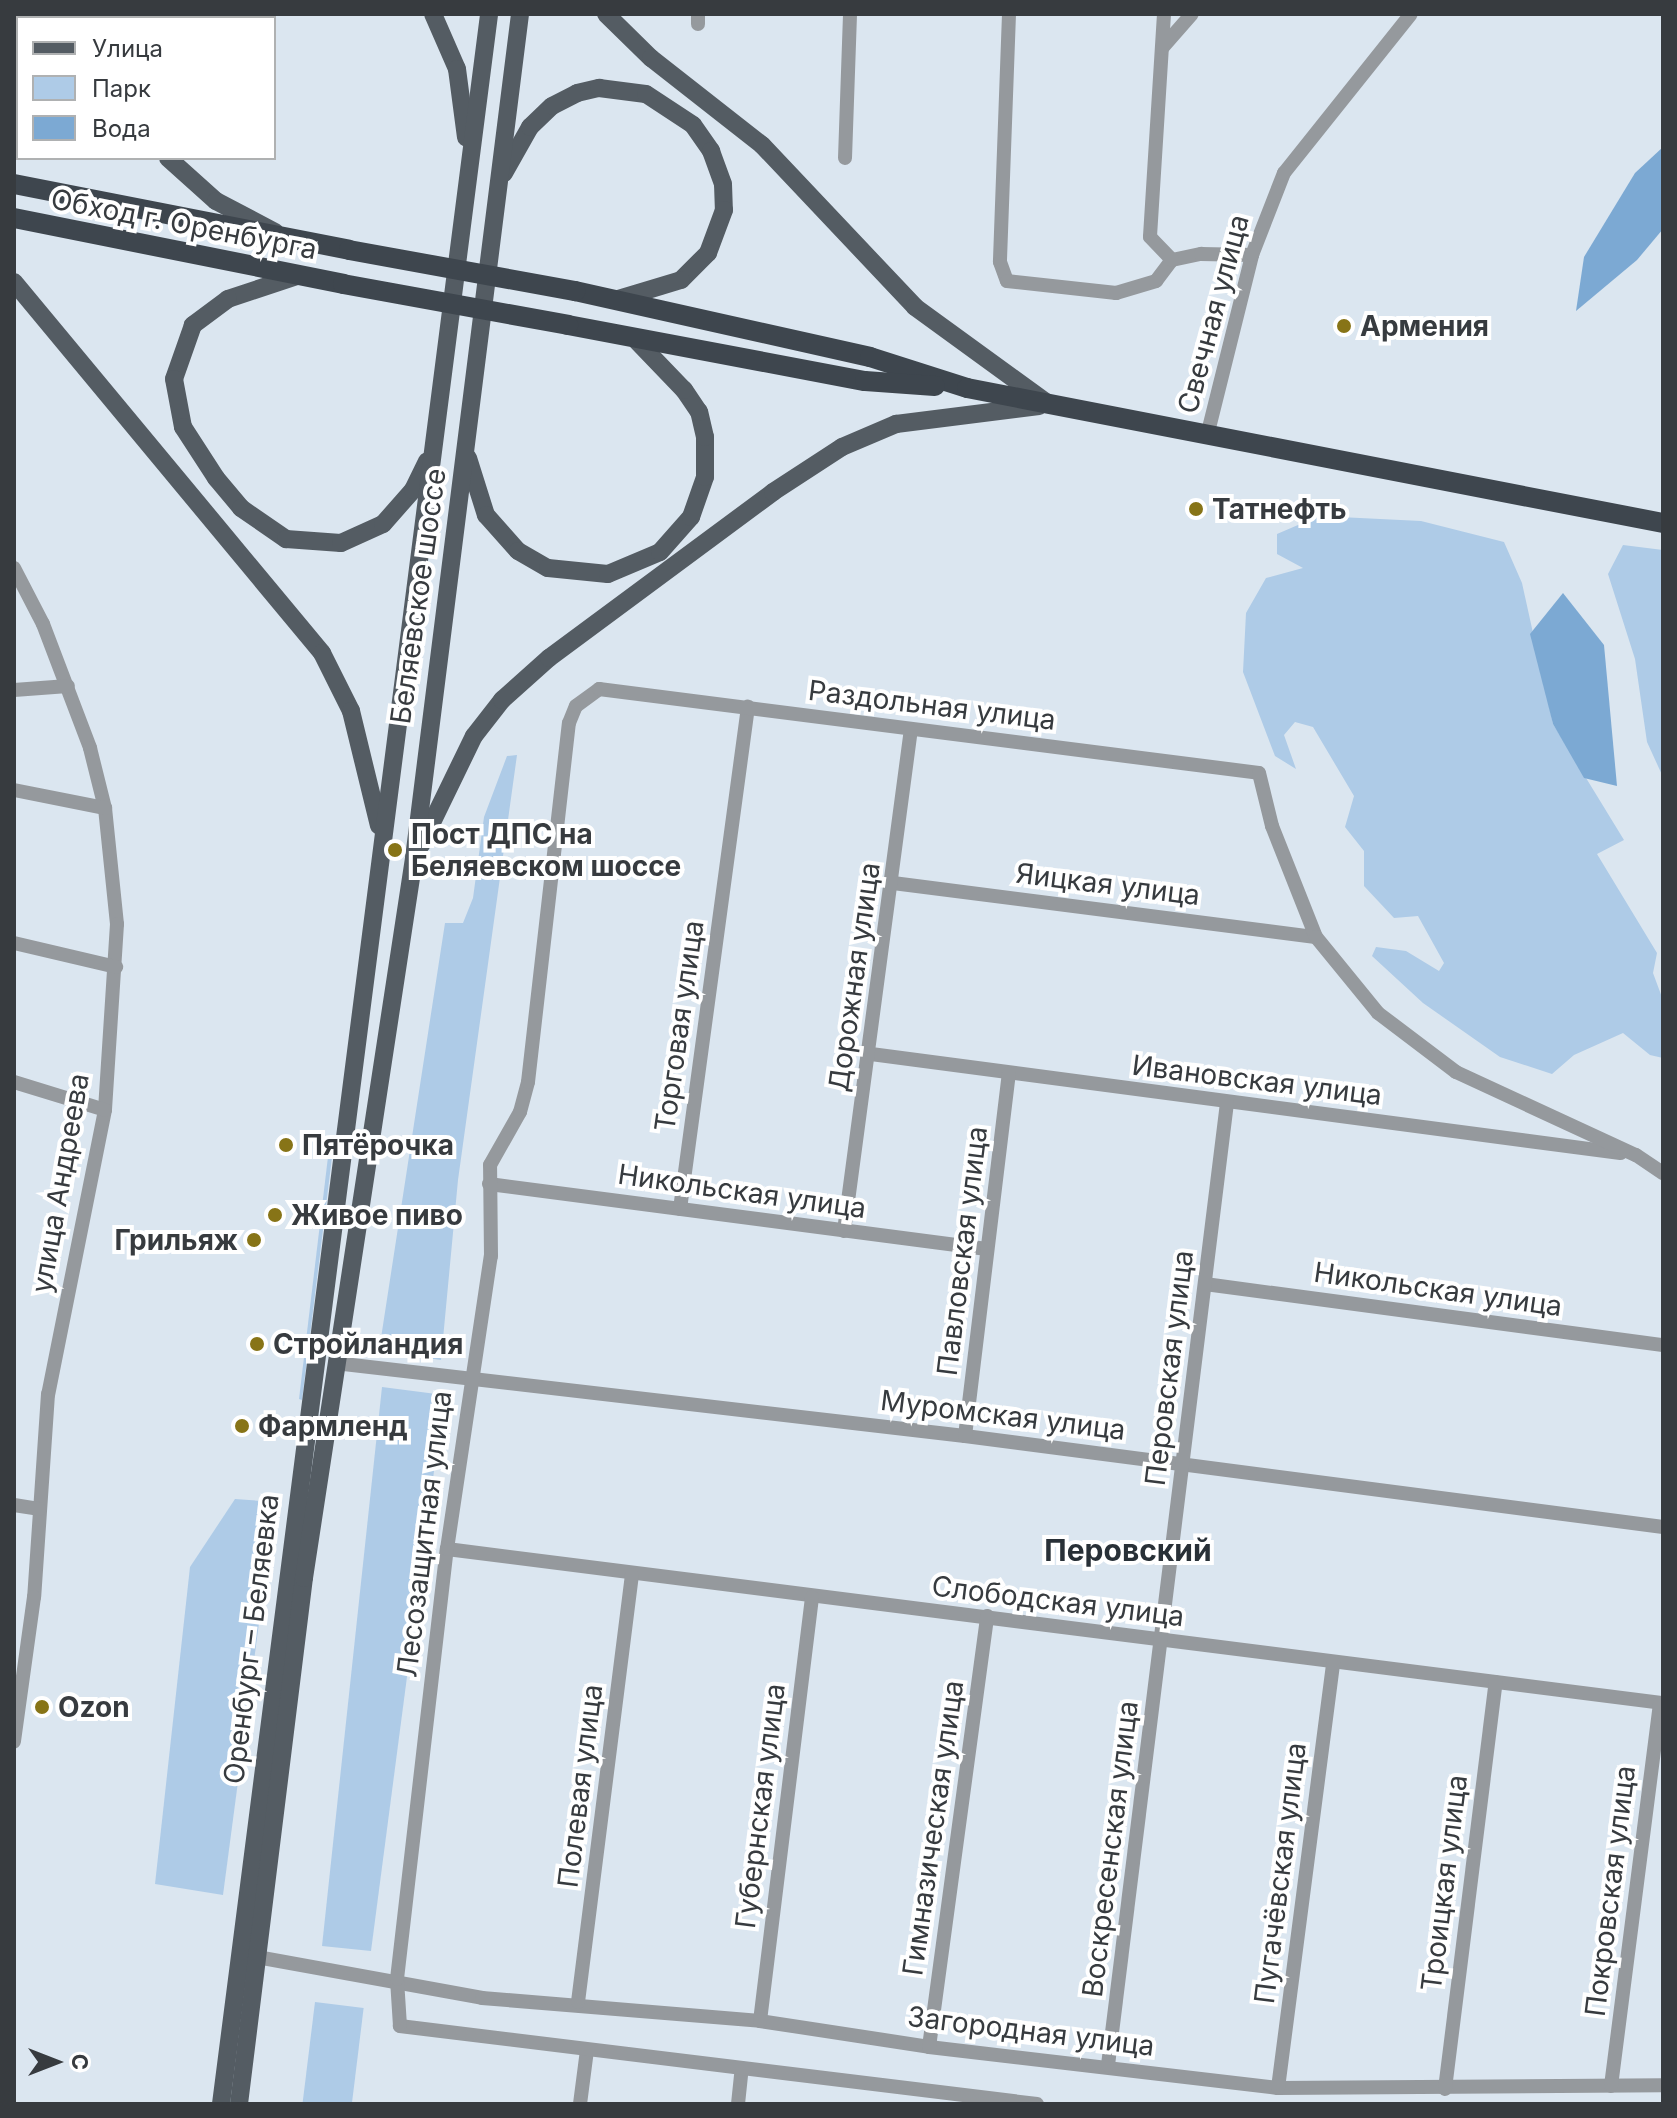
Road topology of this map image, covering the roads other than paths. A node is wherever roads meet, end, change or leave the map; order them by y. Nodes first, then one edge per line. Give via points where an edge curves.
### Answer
1 (433, 14) edge
2 (489, 14) edge
3 (520, 14) edge
4 (606, 14) edge
5 (850, 14) edge
6 (1009, 14) edge
7 (1164, 14) edge
8 (1411, 14) edge
9 (1185, 16) edge
10 (1162, 49) junction
11 (845, 158) dead end
12 (170, 160) edge
13 (469, 171) junction
14 (499, 182) junction
15 (14, 184) edge
16 (14, 218) edge
17 (281, 235) junction
18 (1252, 255) junction
19 (1172, 260) junction
20 (297, 276) junction
21 (14, 282) edge
22 (618, 299) junction
23 (637, 341) junction
24 (967, 388) junction
25 (1049, 405) junction
26 (1207, 436) junction
27 (435, 444) junction
28 (466, 450) junction
29 (1663, 523) edge
30 (14, 568) edge
31 (68, 686) junction
32 (599, 689) joint
33 (14, 690) edge
34 (748, 707) junction
35 (911, 729) junction
36 (14, 790) edge
37 (105, 808) junction
38 (382, 842) junction
39 (414, 858) junction
40 (893, 883) junction
41 (1316, 937) junction
42 (14, 943) edge
43 (116, 967) junction
44 (871, 1054) junction
45 (1009, 1074) junction
46 (14, 1082) edge
47 (1227, 1103) junction
48 (105, 1110) junction
49 (1636, 1155) junction
50 (1663, 1173) edge
51 (339, 1181) joint
52 (489, 1184) junction
53 (363, 1185) joint
54 (680, 1209) junction
55 (844, 1231) junction
56 (987, 1249) junction
57 (1205, 1284) junction
58 (1663, 1345) edge
59 (335, 1363) junction
60 (470, 1377) junction
61 (965, 1436) junction
62 (1184, 1464) junction
63 (14, 1505) edge
64 (39, 1509) junction
65 (1663, 1527) edge
66 (447, 1549) junction
67 (632, 1575) junction
68 (812, 1597) junction
69 (987, 1616) junction
70 (1163, 1640) junction
71 (1333, 1663) junction
72 (20, 1681) edge
73 (1496, 1682) junction
74 (1662, 1703) edge
75 (14, 1742) edge
76 (257, 1957) junction
77 (397, 1979) junction
78 (578, 2002) junction
79 (760, 2021) junction
80 (929, 2047) junction
81 (587, 2050) junction
82 (1108, 2065) junction
83 (742, 2068) junction
84 (1663, 2085) edge
85 (1611, 2086) junction
86 (899, 2087) junction
87 (1278, 2088) junction
88 (1445, 2089) junction
89 (221, 2104) edge
90 (239, 2104) edge
91 (580, 2104) edge
92 (738, 2104) edge
93 (897, 2104) edge
94 (1037, 2104) edge

1 - 13 main road via 457,69
2 - 13 main road, Беляевское шоссе
3 - 14 main road, Беляевское шоссе
4 - 25 main road via 651,58 762,145 915,307
5 - 11 street
6 - 19 street via 1000,262 1007,281 1116,293 1156,281
7 - 10 street
8 - 18 street, Свечная улица via 1284,173
9 - 10 street
10 - 19 street via 1150,237
12 - 17 main road via 216,201
13 - 27 main road, Беляевское шоссе
14 - 22 main road via 530,127 552,106 577,93 599,88 646,94 693,125 711,151 723,184 724,210 708,253 681,280
14 - 28 main road, Беляевское шоссе
15 - 17 highway, Обход г. Оренбурга
16 - 20 highway, Обход г. Оренбурга
17 - 22 highway, Обход г. Оренбурга, bridge
18 - 19 street via 1201,254
18 - 26 street, Свечная улица
20 - 23 highway, Обход г. Оренбурга, bridge
20 - 27 main road via 228,299 193,325 174,379 183,427 216,478 241,508 286,539 341,543 383,524 413,490
21 - 38 main road via 322,653 351,711
22 - 24 highway, Обход г. Оренбурга via 870,357
23 - 24 highway, Обход г. Оренбурга via 865,381
23 - 28 main road via 684,390 699,412 705,437 705,477 691,517 660,552 608,574 548,568 518,551 486,515
24 - 25 highway
25 - 26 highway
25 - 39 main road via 896,424 842,447 761,501 549,658 502,700 474,736
26 - 29 highway
27 - 38 main road, Беляевское шоссе
28 - 39 main road, Беляевское шоссе
30 - 31 street, улица Андреева
31 - 33 street
31 - 37 street, улица Андреева
32 - 34 street, Раздольная улица
32 - 52 street, Лесозащитная улица via 576,706 569,723 528,1082 520,1112 492,1156
34 - 35 street, Раздольная улица
34 - 54 street, Торговая улица
35 - 40 street, Дорожная улица
35 - 41 street, Раздольная улица via 1259,773 1272,826
36 - 37 street
37 - 43 street, улица Андреева
38 - 51 main road, Беляевское шоссе
39 - 53 main road, Беляевское шоссе
40 - 41 street, Яицкая улица
40 - 44 street, Дорожная улица
41 - 49 street via 1378,1013 1456,1072
42 - 43 street
43 - 48 street, улица Андреева
44 - 45 street, Ивановская улица
44 - 55 street, Дорожная улица
45 - 47 street, Ивановская улица
45 - 56 street, Павловская улица
46 - 48 street
47 - 49 street, Ивановская улица
47 - 57 street, Перовская улица
48 - 64 street, улица Андреева via 48,1394
49 - 50 street
51 - 89 main road, Оренбург – Беляевка
52 - 54 street, Никольская улица
52 - 60 street, Лесозащитная улица via 491,1256
53 - 59 main road, Оренбург – Беляевка
54 - 55 street, Никольская улица
55 - 56 street, Никольская улица
56 - 61 street, Павловская улица
57 - 58 street, Никольская улица
57 - 62 street, Перовская улица
59 - 60 street, Муромская улица
59 - 76 main road, Оренбург – Беляевка
60 - 61 street, Муромская улица
60 - 66 street, Лесозащитная улица
61 - 62 street, Муромская улица
62 - 65 street, Муромская улица
62 - 70 street, Перовская улица
63 - 64 street
64 - 72 street, улица Андреева
66 - 67 street, Слободская улица
66 - 77 street, Лесозащитная улица
67 - 68 street, Слободская улица
67 - 78 street, Полевая улица
68 - 69 street, Слободская улица
68 - 79 street, Губернская улица
69 - 70 street, Слободская улица
69 - 80 street, Гимназическая улица
70 - 71 street, Слободская улица
70 - 82 street, Воскресенская улица
71 - 73 street, Слободская улица
71 - 87 street, Пугачёвская улица
72 - 75 street, улица Андреева
73 - 74 street, Слободская улица
73 - 88 street, Троицкая улица
74 - 85 street, Покровская улица
76 - 77 street, Загородная улица
76 - 90 main road, Оренбург – Беляевка
77 - 78 street, Загородная улица via 552,2007
77 - 81 street, Лесозащитная улица via 400,2026
78 - 79 street, Загородная улица
79 - 80 street, Загородная улица
80 - 82 street, Загородная улица
81 - 83 street
81 - 91 street
82 - 87 street, Загородная улица
83 - 86 street
83 - 92 street
84 - 85 street, Загородная улица
85 - 88 street, Загородная улица
86 - 93 street
86 - 94 street
87 - 88 street, Загородная улица

